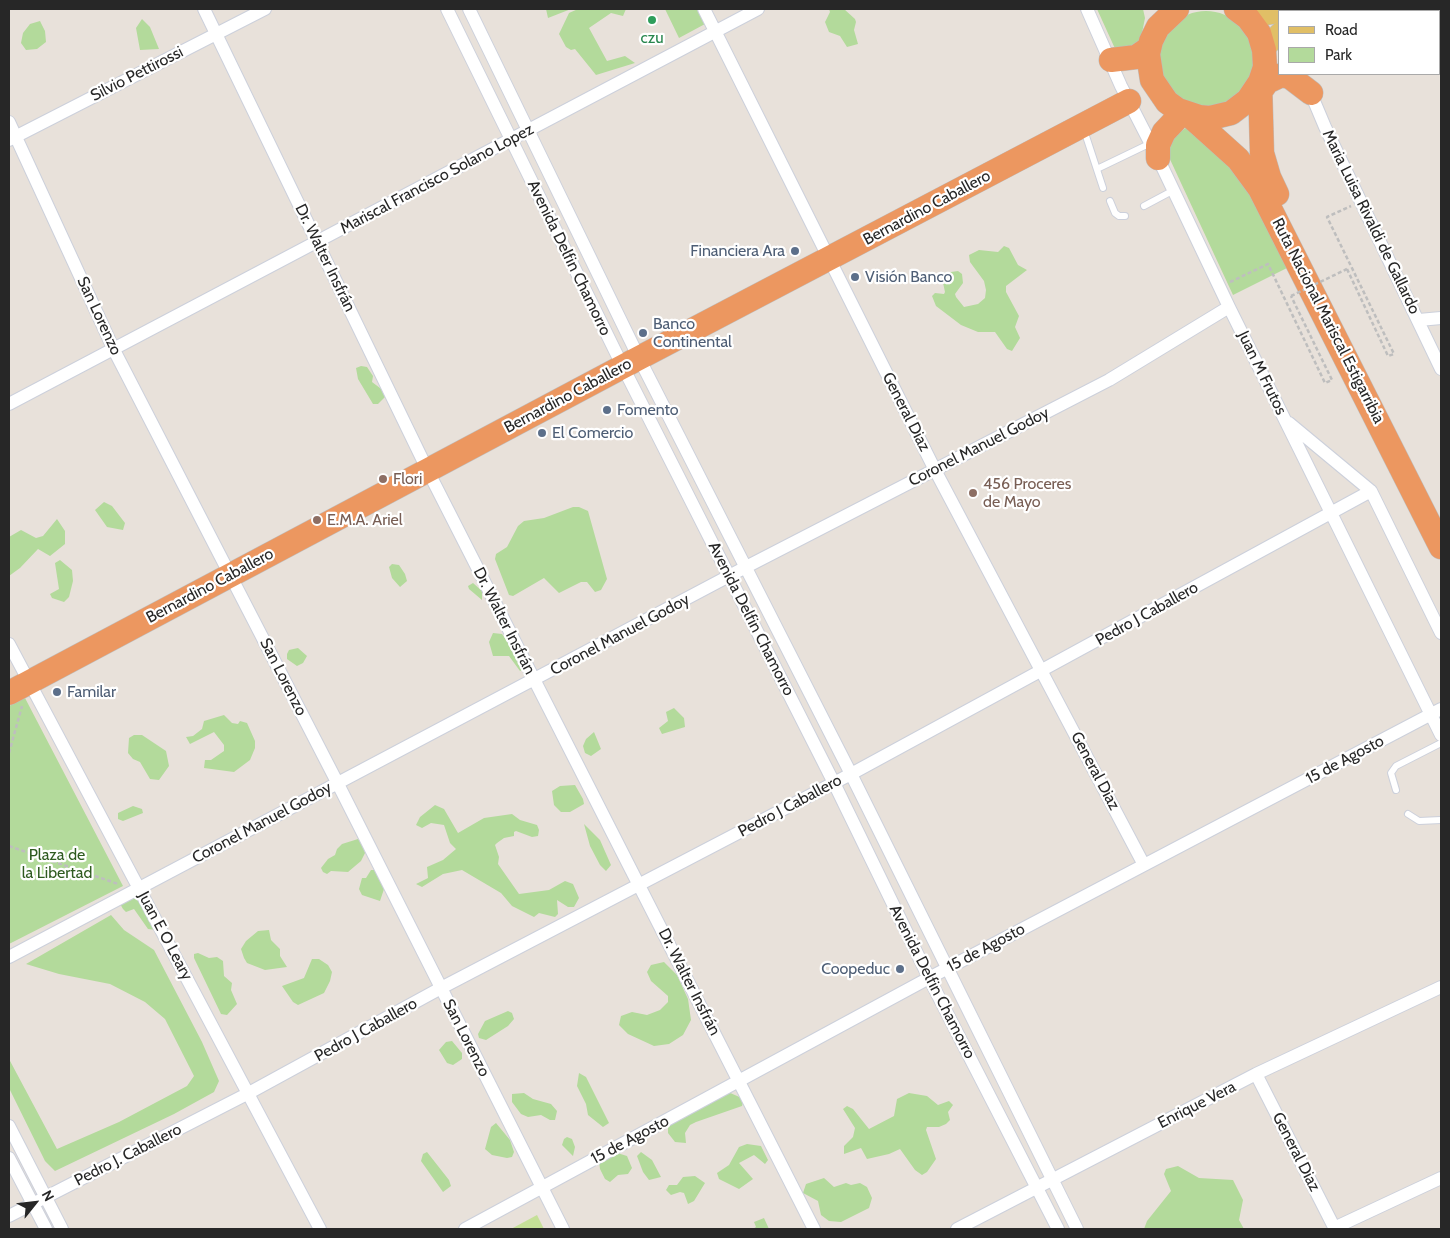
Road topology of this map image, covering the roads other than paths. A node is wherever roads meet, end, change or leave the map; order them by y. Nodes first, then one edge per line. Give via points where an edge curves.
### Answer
1 (204, 9) edge
2 (264, 9) edge
3 (447, 9) edge
4 (469, 9) edge
5 (704, 9) edge
6 (758, 9) edge
7 (1087, 9) edge
8 (1177, 9) edge
9 (1242, 13) edge
10 (1275, 15) edge
11 (714, 32) junction
12 (216, 34) junction
13 (1153, 34) edge
14 (1272, 42) edge
15 (1112, 60) junction
16 (1306, 83) edge
17 (1260, 87) junction
18 (1129, 101) junction
19 (1183, 112) junction
20 (9, 122) edge
21 (1082, 125) junction
22 (528, 131) junction
23 (12, 138) edge
24 (511, 140) junction
25 (1155, 150) junction
26 (1097, 169) junction
27 (1103, 188) dead end
28 (1174, 190) junction
29 (1110, 201) dead end
30 (1144, 206) dead end
31 (1125, 216) dead end
32 (318, 242) junction
33 (829, 259) junction
34 (1229, 308) junction
35 (1441, 318) edge
36 (1419, 320) junction
37 (114, 350) junction
38 (631, 362) junction
39 (1441, 369) edge
40 (9, 404) edge
41 (1284, 419) junction
42 (935, 470) junction
43 (428, 472) junction
44 (1370, 491) junction
45 (1330, 513) junction
46 (1441, 525) edge
47 (1441, 548) edge
48 (746, 567) junction
49 (230, 575) junction
50 (729, 576) junction
51 (1441, 633) edge
52 (9, 644) edge
53 (1043, 671) junction
54 (535, 681) junction
55 (19, 688) edge
56 (1436, 712) edge
57 (1441, 735) edge
58 (1441, 743) edge
59 (851, 774) junction
60 (834, 783) junction
61 (338, 784) junction
62 (1396, 790) dead end
63 (1408, 814) dead end
64 (1441, 820) edge
65 (1144, 865) junction
66 (640, 886) junction
67 (139, 888) junction
68 (9, 957) edge
69 (946, 969) junction
70 (929, 978) junction
71 (1441, 987) edge
72 (441, 988) junction
73 (1256, 1074) junction
74 (739, 1081) junction
75 (247, 1094) junction
76 (9, 1126) edge
77 (9, 1158) edge
78 (1441, 1178) edge
79 (1051, 1179) junction
80 (1036, 1187) junction
81 (542, 1188) junction
82 (45, 1197) junction
83 (33, 1204) junction
84 (9, 1216) edge
85 (46, 1229) edge
86 (62, 1229) edge
87 (320, 1229) edge
88 (465, 1229) edge
89 (563, 1229) edge
90 (814, 1229) edge
91 (957, 1229) edge
92 (1058, 1229) edge
93 (1077, 1229) edge
94 (1335, 1229) edge

1 - 12 street, Dr. Walter Insfrán
2 - 12 street, Silvio Pettirossi
3 - 24 street, Avenida Delfin Chamorro
4 - 22 street, Avenida Delfin Chamorro
5 - 11 street, General Diaz
6 - 11 street, Mariscal Francisco Solano Lopez
7 - 15 street, Juan M Frutos
8 - 13 highway
9 - 10 main road
9 - 14 highway via 1259,33
11 - 22 street, Mariscal Francisco Solano Lopez
11 - 33 street, General Diaz
12 - 23 street, Silvio Pettirossi
12 - 32 street, Dr. Walter Insfrán
13 - 15 highway via 1136,57
13 - 18 highway
13 - 19 highway, Ruta Nacional Mariscal Estigarribia via 1152,80 1163,97
14 - 17 highway, Ruta Nacional Mariscal Estigarribia
15 - 18 street, Juan M Frutos
16 - 17 highway via 1282,75
16 - 36 street, Maria Luisa Rivaldi de Gallardo
17 - 19 highway via 1231,112 1210,118
17 - 46 highway, Ruta Nacional Mariscal Estigarribia via 1262,153 1269,177
18 - 19 highway
18 - 21 highway, Bernardino Caballero
18 - 25 street, Juan M Frutos
19 - 25 highway via 1164,132
19 - 47 highway, Ruta Nacional Mariscal Estigarribia via 1238,158 1260,189
20 - 23 street, San Lorenzo
21 - 26 lane
21 - 33 highway, Bernardino Caballero
22 - 24 street, Mariscal Francisco Solano Lopez
22 - 38 street, Avenida Delfin Chamorro
23 - 37 street, San Lorenzo
24 - 32 street, Mariscal Francisco Solano Lopez
24 - 38 street, Avenida Delfin Chamorro
25 - 26 lane
25 - 28 street, Juan M Frutos
26 - 27 lane
28 - 30 lane
28 - 34 street, Juan M Frutos
29 - 31 lane via 1115,213
32 - 37 street, Mariscal Francisco Solano Lopez
32 - 43 street, Dr. Walter Insfrán
33 - 38 highway, Bernardino Caballero
33 - 42 street, General Diaz
34 - 41 street, Juan M Frutos
34 - 42 street, Coronel Manuel Godoy via 1109,380
35 - 36 street
36 - 39 street, Maria Luisa Rivaldi de Gallardo
37 - 40 street, Mariscal Francisco Solano Lopez
37 - 49 street, San Lorenzo
38 - 43 highway, Bernardino Caballero
38 - 48 street, Avenida Delfin Chamorro
38 - 50 street, Avenida Delfin Chamorro
41 - 44 street
41 - 45 street, Juan M Frutos
42 - 48 street, Coronel Manuel Godoy
42 - 53 street, General Diaz
43 - 49 highway, Bernardino Caballero
43 - 54 street, Dr. Walter Insfrán
44 - 45 street, Pedro J Caballero
44 - 51 street
45 - 53 street, Pedro J Caballero
45 - 56 street, Juan M Frutos
48 - 50 street, Coronel Manuel Godoy
48 - 59 street, Avenida Delfin Chamorro
49 - 55 highway, Bernardino Caballero
49 - 61 street, San Lorenzo
50 - 54 street, Coronel Manuel Godoy
50 - 60 street, Avenida Delfin Chamorro
52 - 55 street, Juan E O Leary
53 - 59 street, Pedro J Caballero
53 - 65 street, General Diaz
54 - 61 street, Coronel Manuel Godoy
54 - 66 street, Dr. Walter Insfrán
55 - 67 street, Juan E O Leary
56 - 57 street, Juan M Frutos
56 - 65 street, 15 de Agosto
58 - 62 lane via 1396,766 1391,773
59 - 60 street, Pedro J Caballero
59 - 69 street, Avenida Delfin Chamorro
60 - 66 street, Pedro J Caballero
60 - 70 street, Avenida Delfin Chamorro
61 - 67 street, Coronel Manuel Godoy
61 - 72 street, San Lorenzo
63 - 64 lane via 1419,821
65 - 69 street, 15 de Agosto
66 - 72 street, Pedro J Caballero
66 - 74 street, Dr. Walter Insfrán
67 - 68 street, Coronel Manuel Godoy
67 - 75 street, Juan E O Leary
69 - 70 street, 15 de Agosto
69 - 79 street, Avenida Delfin Chamorro
70 - 74 street, 15 de Agosto
70 - 80 street, Avenida Delfin Chamorro
71 - 73 street, Enrique Vera
72 - 75 street, Pedro J Caballero
72 - 81 street, San Lorenzo
73 - 79 street, Enrique Vera
73 - 94 street, General Diaz
74 - 81 street, 15 de Agosto
74 - 90 street, Dr. Walter Insfrán
75 - 82 street, Pedro J. Caballero
75 - 87 street, Juan E O Leary
76 - 82 street
77 - 83 street
78 - 94 street
79 - 80 street, Enrique Vera
79 - 93 street, Avenida Delfin Chamorro
80 - 91 street, Enrique Vera
80 - 92 street, Avenida Delfin Chamorro
81 - 88 street, 15 de Agosto
81 - 89 street, San Lorenzo
82 - 83 street, Pedro J. Caballero
82 - 86 street
83 - 84 street, Pedro J. Caballero
83 - 85 street

